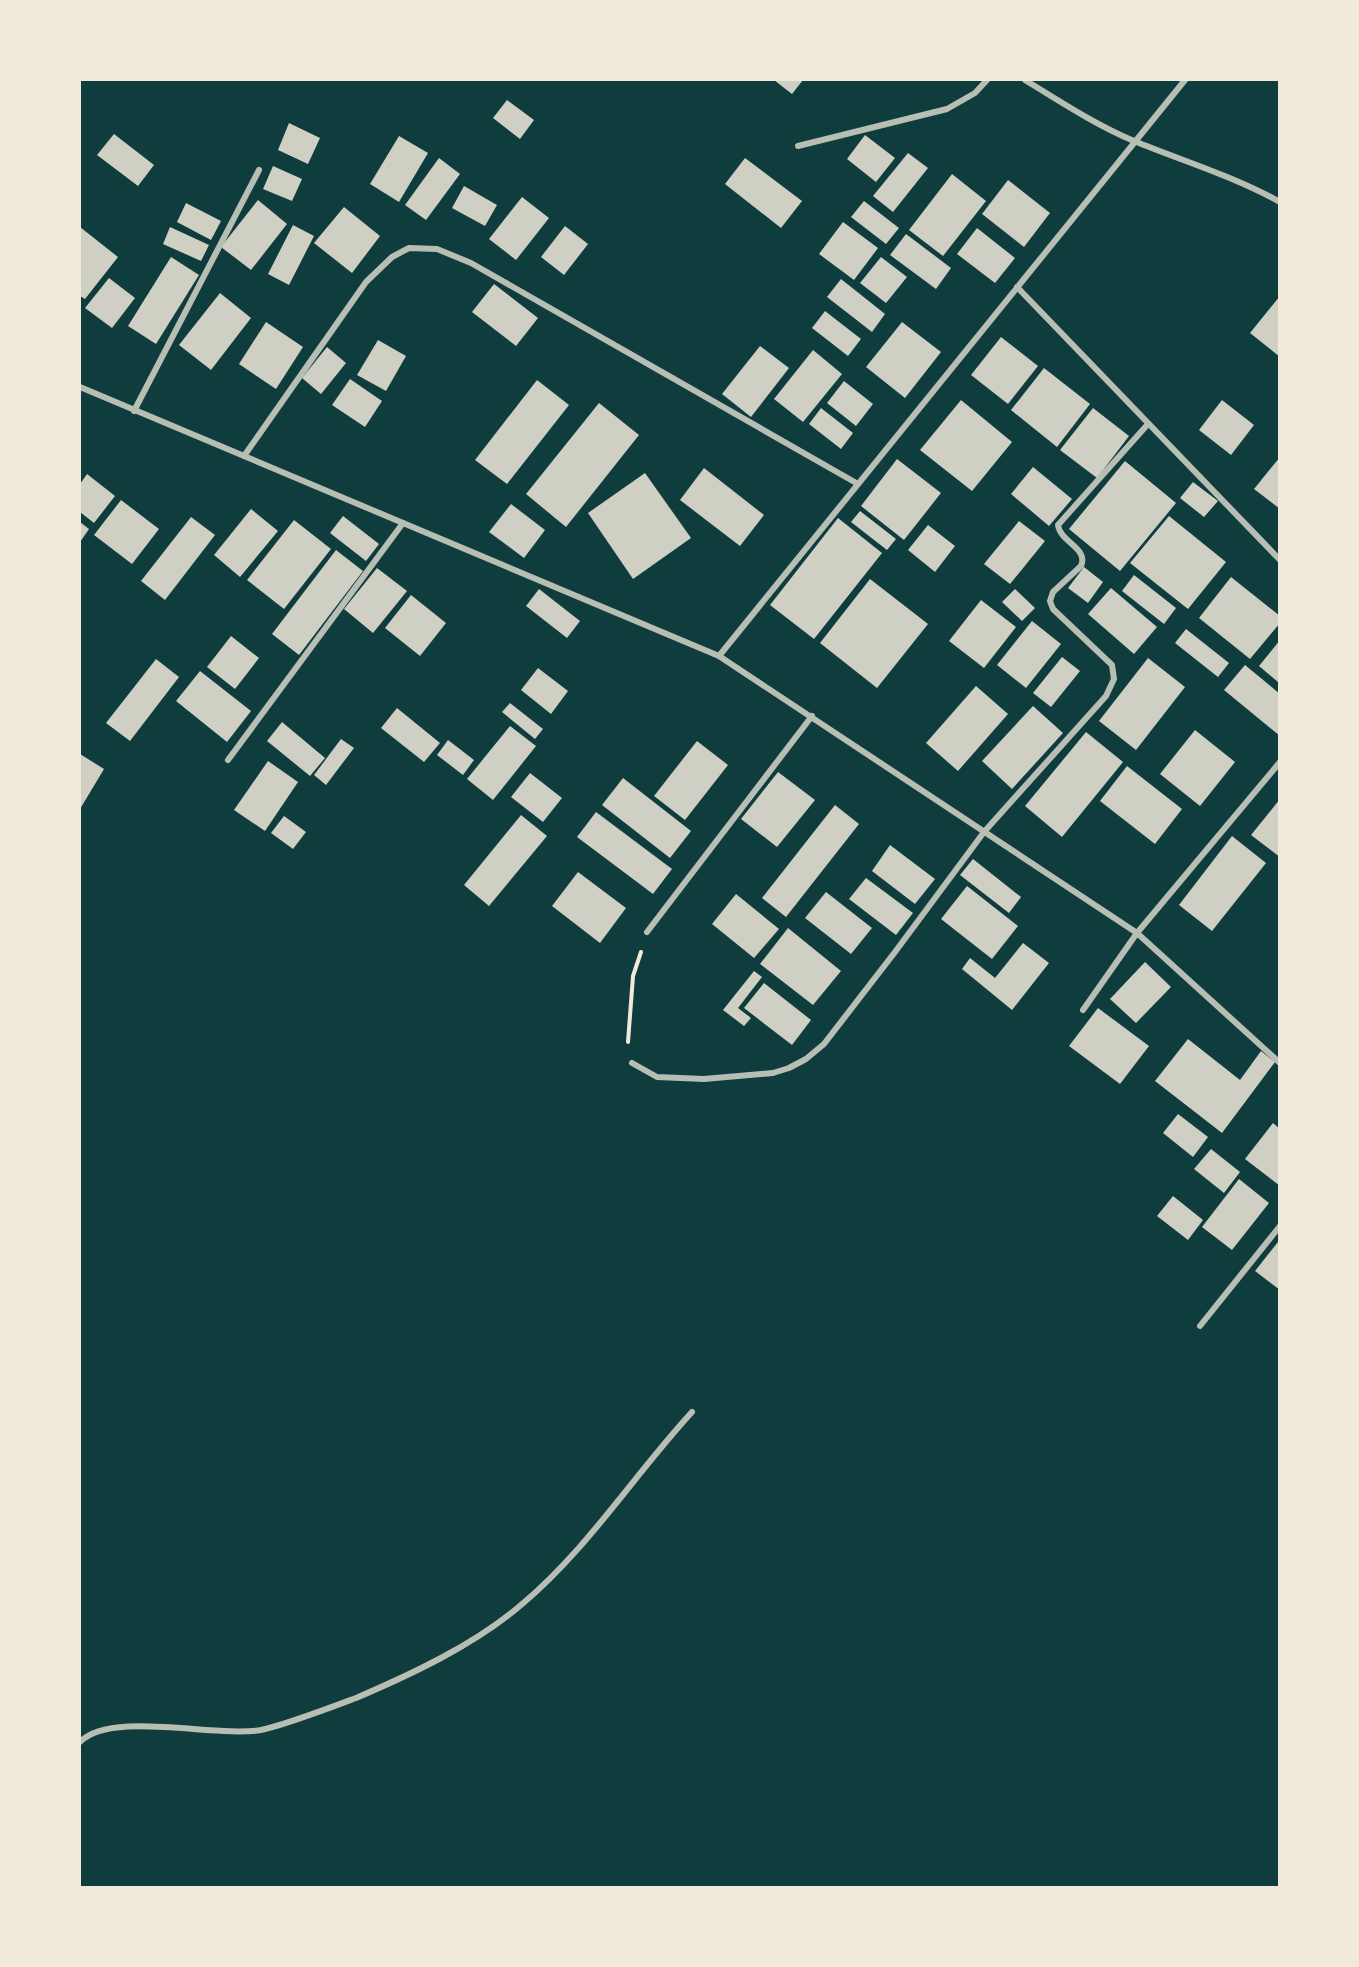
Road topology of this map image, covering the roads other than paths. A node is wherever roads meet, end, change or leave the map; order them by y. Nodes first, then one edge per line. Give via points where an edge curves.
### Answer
1 (987, 80) edge
2 (1025, 80) edge
3 (1185, 80) edge
4 (1134, 141) junction
5 (798, 146) dead end
6 (259, 170) dead end
7 (1280, 202) edge
8 (1017, 287) junction
9 (80, 387) edge
10 (134, 411) junction
11 (1148, 424) junction
12 (244, 456) junction
13 (858, 484) junction
14 (403, 523) junction
15 (1280, 560) edge
16 (719, 656) junction
17 (812, 716) junction
18 (228, 760) dead end
19 (1280, 762) edge
20 (984, 832) junction
21 (647, 932) road end
22 (1137, 933) junction
23 (1083, 1010) dead end
24 (632, 1063) road end
25 (1280, 1063) edge
26 (1280, 1226) edge
27 (1200, 1326) dead end
28 (692, 1412) dead end
29 (80, 1742) edge

1 - 5 street via 975,93 947,109
2 - 4 street via 1074,111
3 - 4 street
4 - 7 street via 1189,160
4 - 8 street
6 - 10 street
8 - 11 street
8 - 13 street
9 - 10 street
10 - 12 street
11 - 15 street
11 - 20 street via 1058,525 1084,560 1053,592 1050,602 1112,664 1113,686
12 - 13 street via 366,282 392,257 409,248 437,249 471,263
12 - 14 street
13 - 16 street
14 - 16 street
14 - 18 street
16 - 17 street
17 - 20 street
17 - 21 street
19 - 22 street
20 - 22 street
20 - 24 street via 824,1044 806,1059 773,1072 704,1079 657,1077
22 - 23 street
22 - 25 street
26 - 27 street
28 - 29 street via 579,1549 521,1606 456,1649 355,1698 261,1730 148,1726 98,1729

